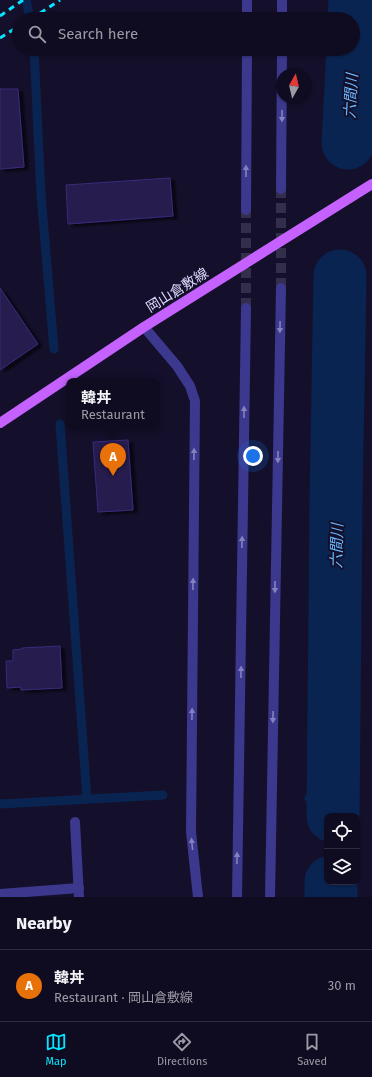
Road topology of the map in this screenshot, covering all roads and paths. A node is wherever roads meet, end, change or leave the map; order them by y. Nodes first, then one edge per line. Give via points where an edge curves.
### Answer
1 (247, 0) edge
2 (282, 0) edge
3 (247, 12) edge
4 (282, 12) edge
5 (246, 56) edge
6 (282, 56) edge
7 (371, 187) edge
8 (281, 189) tunnel mouth
9 (246, 210) tunnel mouth
10 (281, 288) tunnel mouth
11 (246, 308) tunnel mouth
12 (144, 327) junction
13 (66, 378) edge
14 (67, 378) edge
15 (0, 422) edge
16 (75, 822) dead end
17 (79, 892) edge
18 (0, 894) edge
19 (198, 897) edge
20 (237, 897) edge
21 (270, 897) edge

1 - 3 street
2 - 4 street
9 -> 5 street
6 -> 8 street
7 - 12 main road, 岡山倉敷線
10 -> 21 street
20 -> 11 street
12 - 14 main road, 岡山倉敷線
19 -> 12 street via 191,832 195,401 190,386 177,366
13 - 15 main road, 岡山倉敷線
16 - 17 street
17 - 18 street

